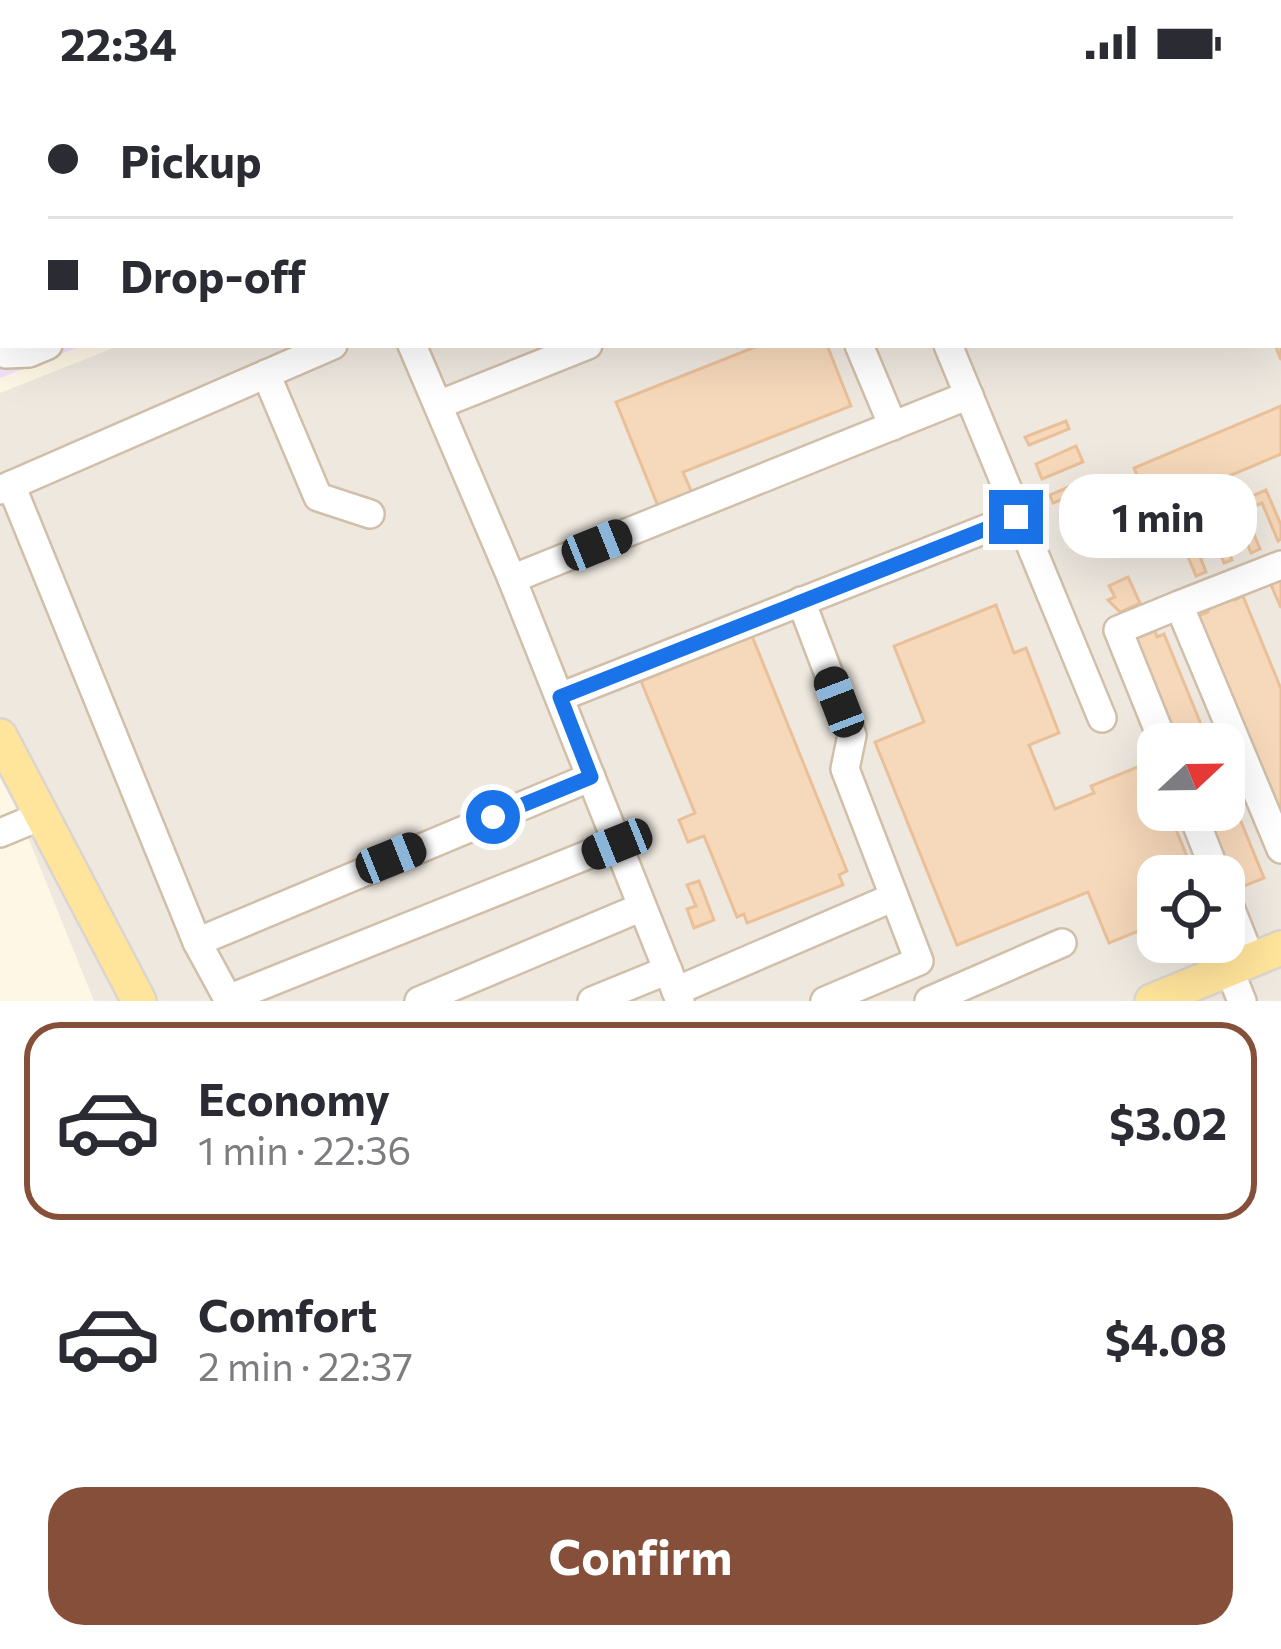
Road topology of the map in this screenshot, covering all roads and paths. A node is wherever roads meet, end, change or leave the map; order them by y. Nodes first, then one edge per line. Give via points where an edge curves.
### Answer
1 (41, 348) edge
2 (326, 348) edge
3 (413, 348) edge
4 (580, 348) edge
5 (861, 348) edge
6 (949, 348) edge
7 (2, 350) edge
8 (266, 374) junction
9 (969, 395) junction
10 (438, 405) junction
11 (893, 426) junction
12 (6, 487) edge
13 (370, 514) dead end
14 (1016, 517) junction
15 (1281, 565) edge
16 (512, 579) junction
17 (801, 601) junction
18 (1179, 605) junction
19 (560, 697) junction
20 (1102, 718) dead end
21 (1156, 723) edge
22 (0, 736) edge
23 (591, 777) junction
24 (41, 816) junction
25 (0, 833) edge
26 (617, 844) junction
27 (1281, 849) edge
28 (894, 897) junction
29 (642, 907) junction
30 (197, 942) junction
31 (1062, 943) dead end
32 (1254, 959) edge
33 (674, 987) edge
34 (139, 1001) edge
35 (418, 1001) edge
36 (592, 1001) edge
37 (825, 1001) edge
38 (929, 1001) edge
39 (1153, 1001) edge
40 (1242, 1001) edge

1 - 7 lane
2 - 8 lane
3 - 10 lane
4 - 10 lane
5 - 11 lane
6 - 9 lane
8 - 12 lane
8 - 13 lane via 319,497
9 - 11 lane
9 - 14 lane
10 - 16 lane
11 - 16 lane
12 - 30 lane
14 - 17 lane
14 - 20 lane
15 - 18 lane
16 - 19 lane
17 - 19 lane
17 - 28 lane via 852,736 845,769
18 - 21 lane via 1118,630
18 - 27 lane
19 - 23 lane
22 - 24 main road
23 - 26 lane
23 - 30 lane
24 - 25 lane
24 - 34 main road
26 - 29 lane
26 - 30 lane via 228,999
28 - 33 lane
28 - 37 lane via 920,961
29 - 33 lane
29 - 35 lane
31 - 38 lane
32 - 39 main road
32 - 40 lane
33 - 36 lane

